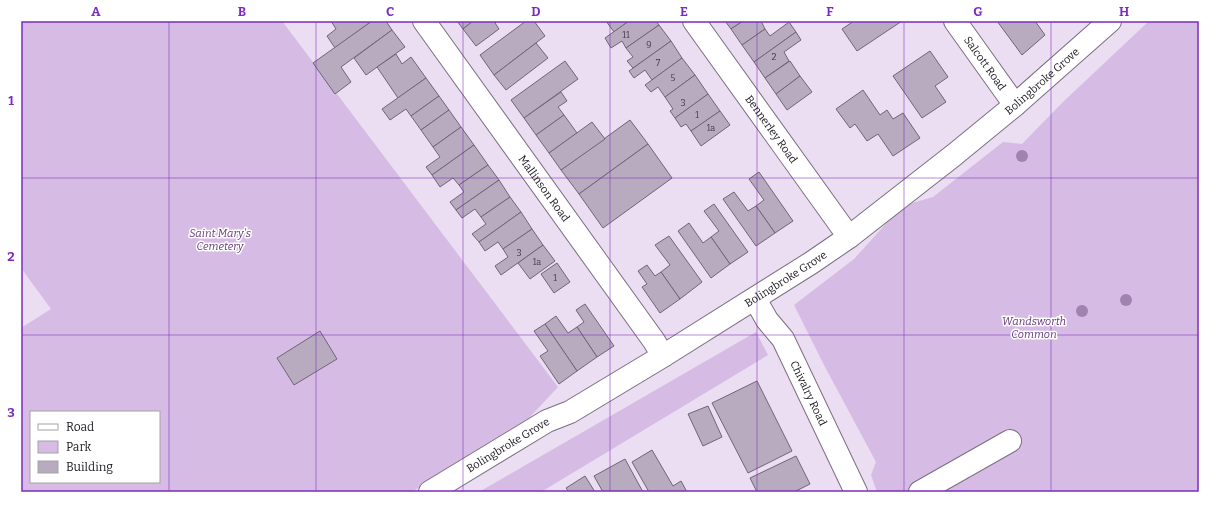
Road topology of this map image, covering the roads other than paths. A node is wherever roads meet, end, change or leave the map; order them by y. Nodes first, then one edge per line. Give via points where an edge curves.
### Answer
1 (424, 21) edge
2 (694, 21) edge
3 (955, 21) edge
4 (1110, 21) edge
5 (1015, 105) junction
6 (848, 237) junction
7 (755, 299) junction
8 (663, 356) junction
9 (1010, 441) dead end
10 (430, 492) edge
11 (856, 492) edge
12 (920, 492) edge

1 - 8 street, Mallinson Road
2 - 6 street, Bennerley Road
3 - 5 street, Salcott Road
4 - 5 street, Bolingbroke Grove
5 - 6 street, Bolingbroke Grove
6 - 7 street, Bolingbroke Grove
7 - 8 street, Bolingbroke Grove
7 - 11 street, Chivalry Road via 767,320 783,339
8 - 10 street, Bolingbroke Grove
9 - 12 street

